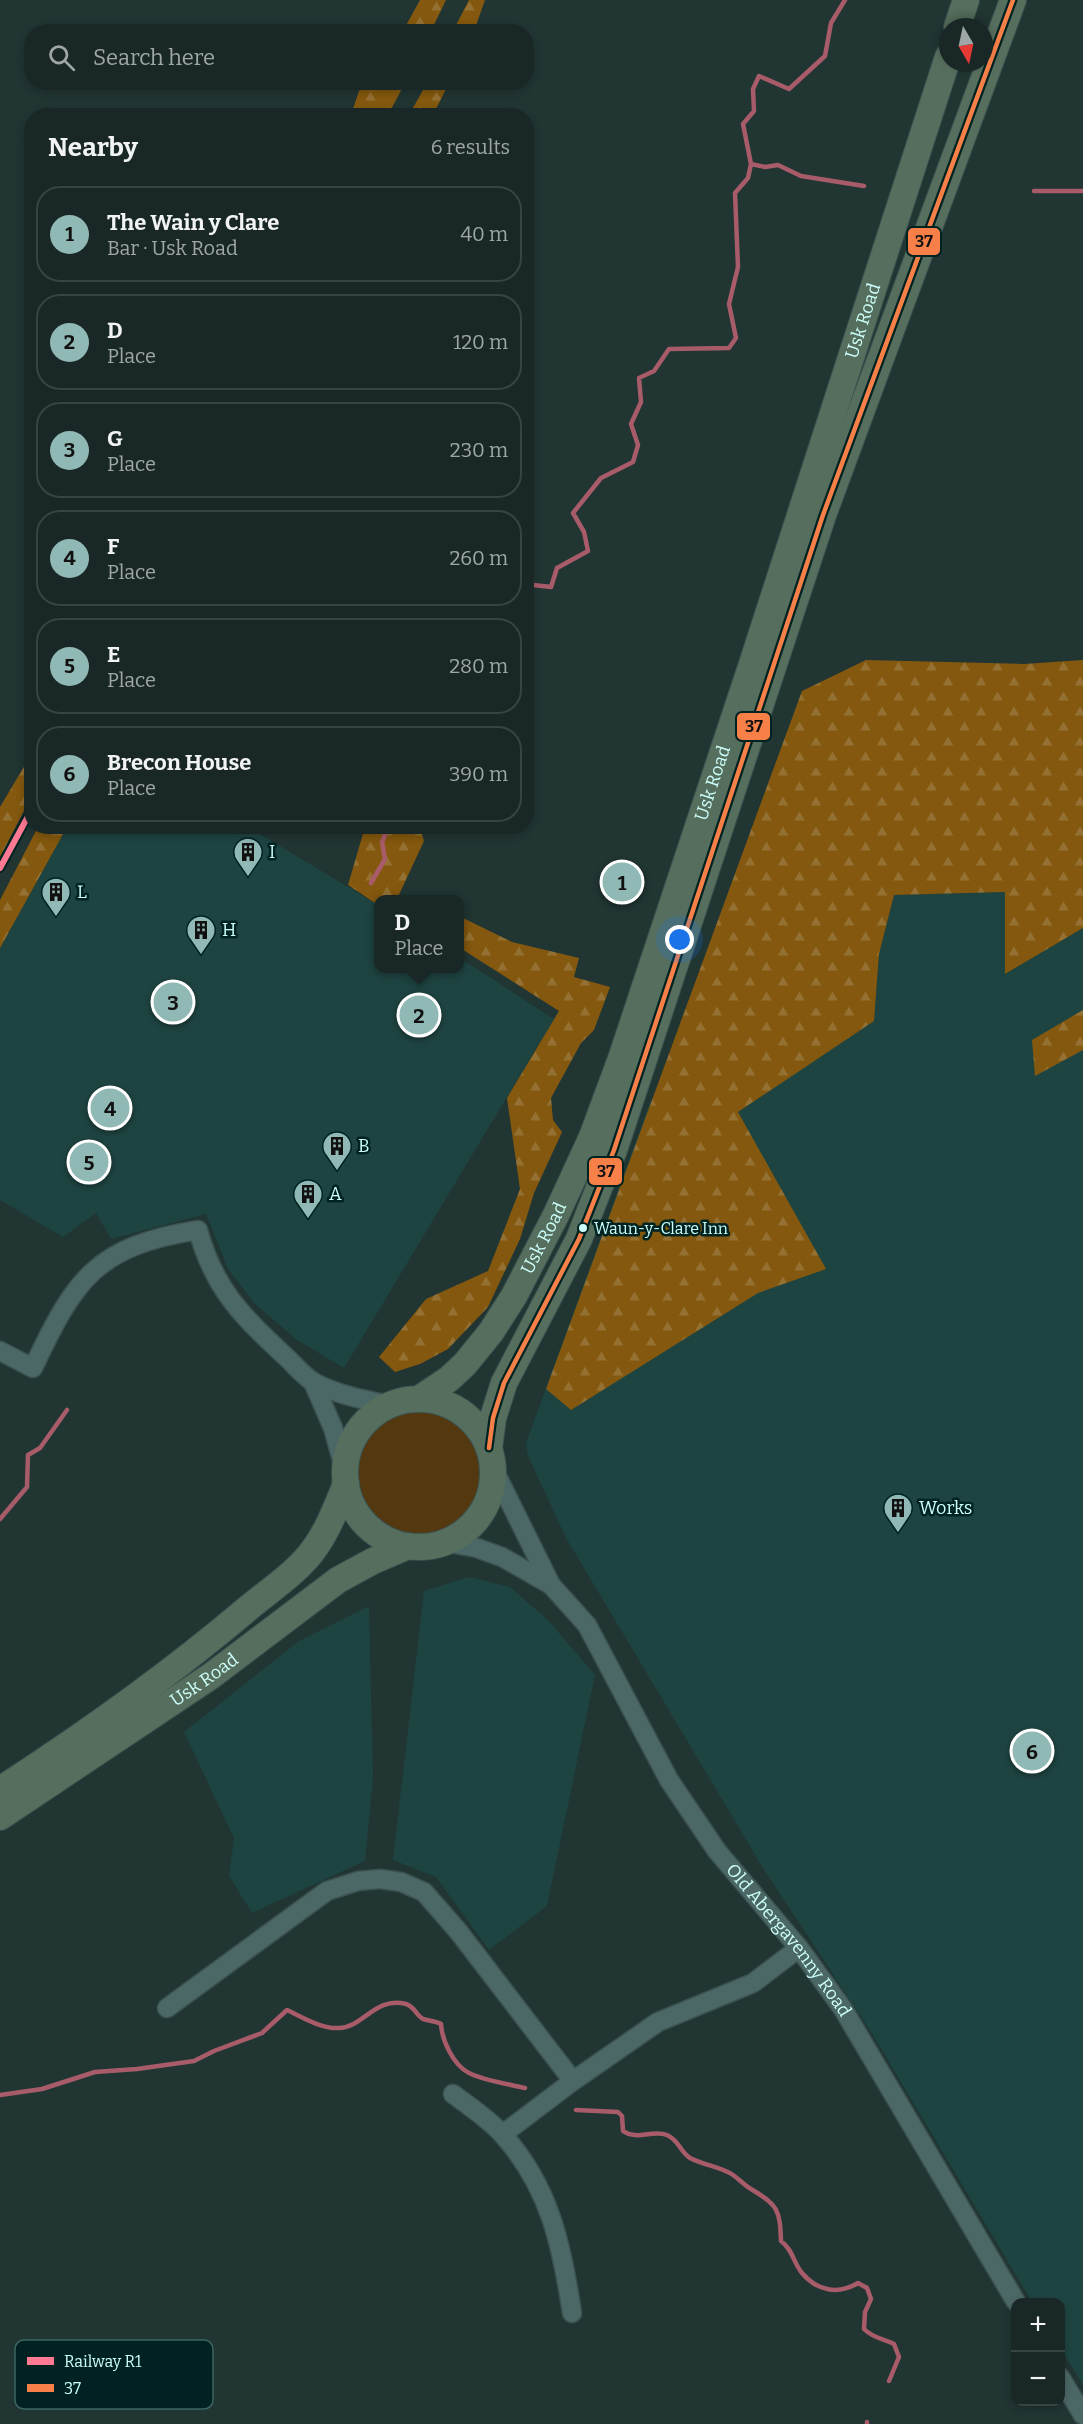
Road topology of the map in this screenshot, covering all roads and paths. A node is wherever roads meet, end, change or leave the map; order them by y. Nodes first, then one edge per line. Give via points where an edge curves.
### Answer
1 (966, 0) edge
2 (1013, 0) edge
3 (960, 18) edge
4 (943, 72) edge
5 (0, 1352) edge
6 (313, 1382) junction
7 (419, 1399) junction
8 (390, 1405) junction
9 (491, 1458) junction
10 (346, 1478) junction
11 (444, 1542) junction
12 (408, 1546) junction
13 (551, 1585) junction
14 (0, 1790) edge
15 (0, 1817) edge
16 (799, 1948) junction
17 (167, 2008) dead end
18 (573, 2081) junction
19 (453, 2094) dead end
20 (503, 2134) junction
21 (1014, 2298) edge
22 (572, 2313) dead end
23 (1065, 2385) edge
24 (1083, 2415) edge

1 - 3 highway
2 - 9 highway, Usk Road via 823,515 614,1150 579,1239 504,1383 493,1418
4 - 7 highway, Usk Road via 757,650 626,1046 592,1137 556,1215 491,1332 449,1379
5 - 6 street via 33,1368 59,1316 90,1272 142,1242 198,1230 209,1263 231,1302
6 - 8 street via 355,1398
6 - 10 street via 329,1417
7 - 8 highway
7 - 9 highway via 457,1409 476,1426
8 - 10 highway via 358,1431 349,1450
9 - 11 highway via 491,1492 481,1514 465,1531
9 - 13 street
10 - 12 highway via 355,1509 372,1530
10 - 14 highway, Usk Road via 332,1516 313,1550 288,1574 200,1649 82,1737
11 - 12 highway
11 - 13 street via 502,1557
12 - 15 highway, Usk Road via 338,1580 212,1676
13 - 16 street, Old Abergavenny Road via 587,1625 669,1780 717,1851
16 - 18 street via 753,1983 658,2022
16 - 21 street, Old Abergavenny Road via 843,2009
17 - 18 street via 327,1891 358,1881 401,1882 424,1892 458,1931
18 - 20 street
19 - 20 street
20 - 22 street via 526,2163 543,2196 563,2255
23 - 24 street

